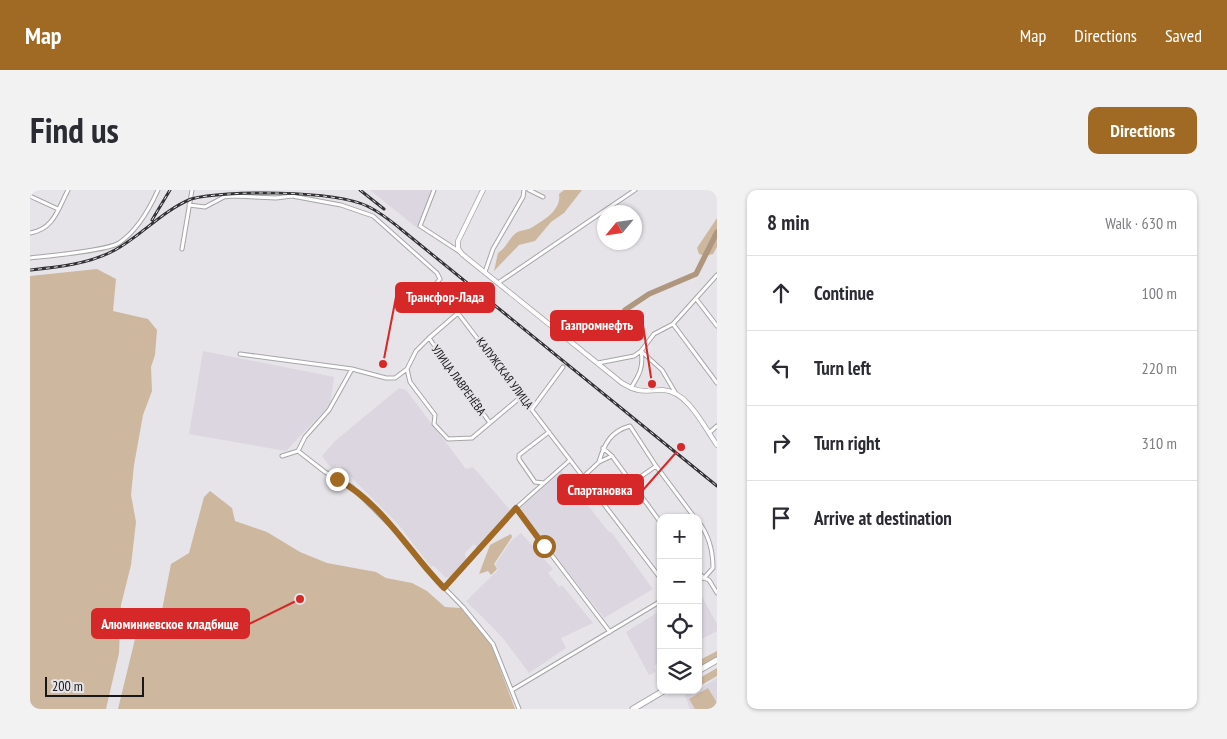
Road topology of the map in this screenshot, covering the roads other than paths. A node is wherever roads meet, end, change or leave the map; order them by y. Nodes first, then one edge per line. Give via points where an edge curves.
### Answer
1 (68, 190) edge
2 (158, 190) edge
3 (192, 190) edge
4 (434, 190) edge
5 (483, 190) edge
6 (524, 190) edge
7 (529, 190) edge
8 (635, 190) edge
9 (30, 196) edge
10 (544, 197) dead end
11 (190, 205) junction
12 (58, 209) junction
13 (30, 233) edge
14 (182, 249) dead end
15 (462, 254) junction
16 (30, 258) edge
17 (486, 272) junction
18 (717, 275) edge
19 (498, 283) junction
20 (697, 300) junction
21 (458, 313) junction
22 (673, 324) junction
23 (717, 326) edge
24 (428, 338) junction
25 (641, 351) junction
26 (240, 354) dead end
27 (597, 364) junction
28 (563, 367) dead end
29 (352, 369) junction
30 (407, 369) junction
31 (717, 383) edge
32 (631, 388) junction
33 (675, 392) junction
34 (522, 396) junction
35 (532, 408) junction
36 (490, 423) junction
37 (717, 426) edge
38 (549, 432) junction
39 (709, 433) junction
40 (717, 445) edge
41 (603, 448) junction
42 (298, 452) junction
43 (282, 456) dead end
44 (612, 456) junction
45 (570, 460) junction
46 (600, 462) junction
47 (656, 466) junction
48 (583, 477) junction
49 (545, 483) junction
50 (632, 484) junction
51 (603, 503) junction
52 (516, 508) junction
53 (692, 514) edge
54 (657, 518) edge
55 (702, 527) edge
56 (657, 574) edge
57 (704, 578) joint
58 (444, 588) junction
59 (717, 593) edge
60 (657, 603) edge
61 (610, 632) junction
62 (717, 660) edge
63 (702, 669) edge
64 (512, 690) junction
65 (658, 694) edge
66 (519, 709) edge
67 (633, 709) edge

1 - 12 street
2 - 16 street via 131,234 117,244
3 - 11 street
4 - 15 street via 420,226
5 - 15 street via 458,241
6 - 17 street
7 - 10 street
8 - 19 street
9 - 12 street
11 - 14 street
11 - 21 street, КАЛУЖСКАЯ УЛИЦА via 205,207 233,196 292,196 331,202 366,213 437,273 440,279 436,286
12 - 13 street via 51,224
15 - 17 street
17 - 19 street
18 - 20 street
19 - 27 street
20 - 22 street
20 - 23 street
21 - 24 street
21 - 34 street, КАЛУЖСКАЯ УЛИЦА
22 - 25 street via 654,334
22 - 31 street
24 - 30 street via 416,351
24 - 36 street, УЛИЦА ЛАВРЕНЁВА
25 - 27 street via 634,356
25 - 32 street via 643,366
25 - 33 street via 662,370
26 - 29 street
27 - 32 street
28 - 35 street
29 - 30 street via 395,378
29 - 42 street via 329,410 306,436
30 - 36 street via 410,382 435,415 434,424 448,439 472,438
32 - 33 street via 637,392
33 - 39 street
34 - 35 street, КАЛУЖСКАЯ УЛИЦА
34 - 36 street
35 - 38 street, КАЛУЖСКАЯ УЛИЦА
37 - 39 street
38 - 45 street, КАЛУЖСКАЯ УЛИЦА
38 - 49 street via 519,455 535,482
39 - 40 street
41 - 44 street
41 - 46 street
41 - 47 street via 612,434 630,426
42 - 43 street
42 - 58 street via 352,487 396,531
44 - 46 street
44 - 50 street
45 - 48 street, КАЛУЖСКАЯ УЛИЦА
45 - 49 street
46 - 48 street
47 - 50 street
47 - 53 street
48 - 51 street, КАЛУЖСКАЯ УЛИЦА
49 - 52 street
50 - 51 street
50 - 54 street
51 - 56 street, КАЛУЖСКАЯ УЛИЦА
52 - 58 street
52 - 61 street
55 - 57 street via 713,556 713,568
57 - 59 street
58 - 64 street via 493,644
60 - 61 street
61 - 64 street
62 - 63 highway
64 - 66 street
65 - 67 highway

